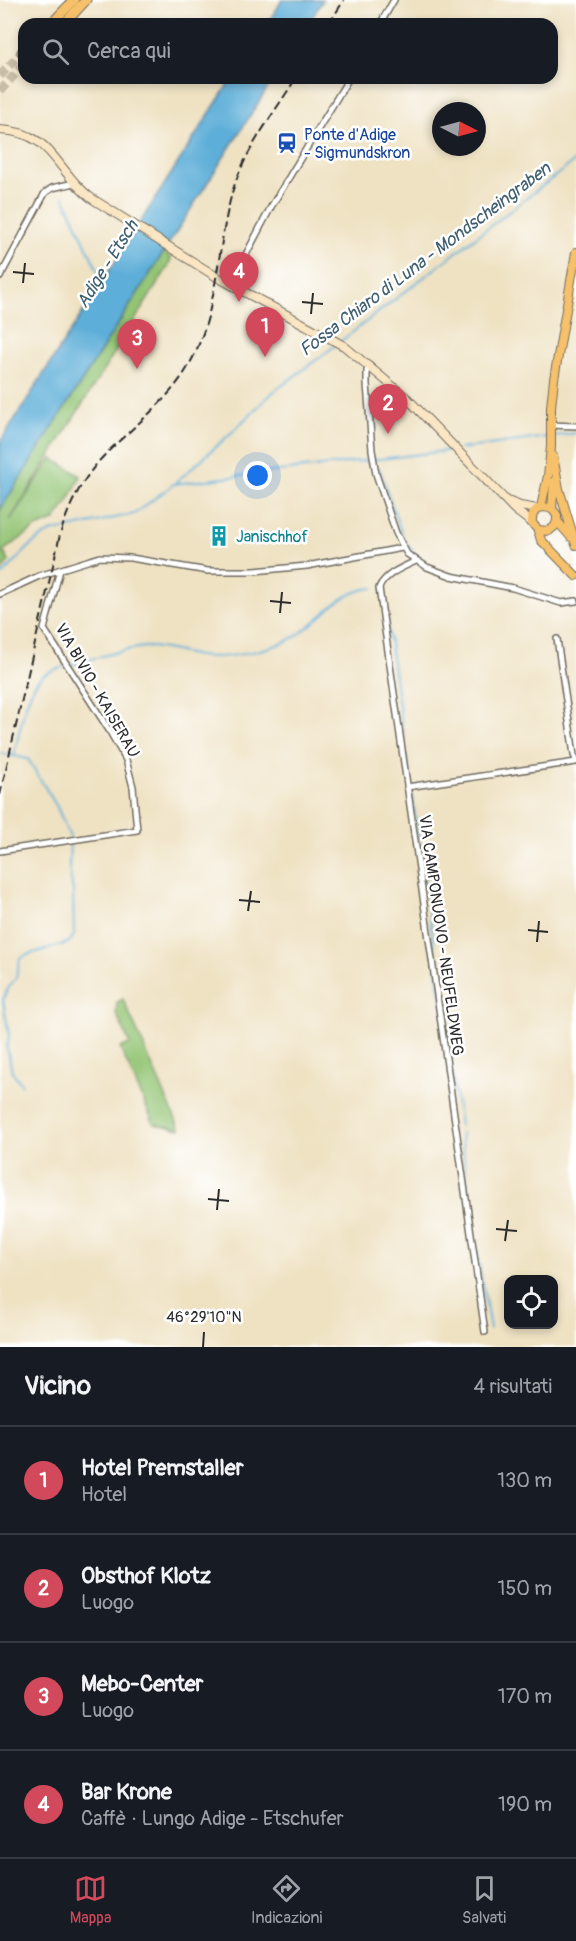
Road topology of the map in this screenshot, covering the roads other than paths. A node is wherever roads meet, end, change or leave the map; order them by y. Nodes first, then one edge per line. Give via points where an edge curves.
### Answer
1 (74, 0) edge
2 (86, 0) edge
3 (394, 0) edge
4 (57, 18) edge
5 (70, 18) edge
6 (384, 18) edge
7 (345, 84) edge
8 (0, 130) edge
9 (74, 183) junction
10 (576, 252) edge
11 (0, 277) edge
12 (230, 285) junction
13 (369, 366) junction
14 (576, 426) edge
15 (550, 429) junction
16 (551, 448) junction
17 (506, 501) junction
18 (539, 508) junction
19 (552, 509) junction
20 (557, 521) junction
21 (535, 526) junction
22 (575, 543) edge
23 (402, 548) junction
24 (416, 561) junction
25 (60, 570) junction
26 (576, 576) edge
27 (0, 594) edge
28 (576, 601) edge
29 (557, 639) dead end
30 (574, 741) edge
31 (576, 761) edge
32 (410, 786) junction
33 (0, 851) edge
34 (485, 1332) dead end

1 - 4 highway
2 - 5 highway
3 - 6 street
7 - 12 street via 271,207
8 - 9 main road via 15,131 43,144
9 - 11 street via 45,193
9 - 12 main road via 91,198
10 - 15 main road via 554,378
12 - 13 main road via 334,340
13 - 17 main road via 407,398
13 - 23 street via 375,474
14 - 15 street
15 - 16 main road
16 - 18 main road via 546,490
16 - 19 main road
16 - 22 main road
17 - 18 main road
17 - 21 main road
18 - 19 main road
18 - 21 main road via 533,513
19 - 20 main road
20 - 21 main road via 544,532
20 - 22 main road
21 - 26 main road via 541,540
23 - 24 street
23 - 25 street via 283,569 208,571 107,557
24 - 28 street via 451,576 513,588 561,603
24 - 32 street, VIA CAMPONUOVO - NEUFELDWEG via 388,577 379,588
25 - 27 street
25 - 33 street, VIA BIVIO - KAISERAU via 44,629 126,760 137,830
29 - 30 street
30 - 31 street
31 - 32 street
32 - 34 street, VIA CAMPONUOVO - NEUFELDWEG

